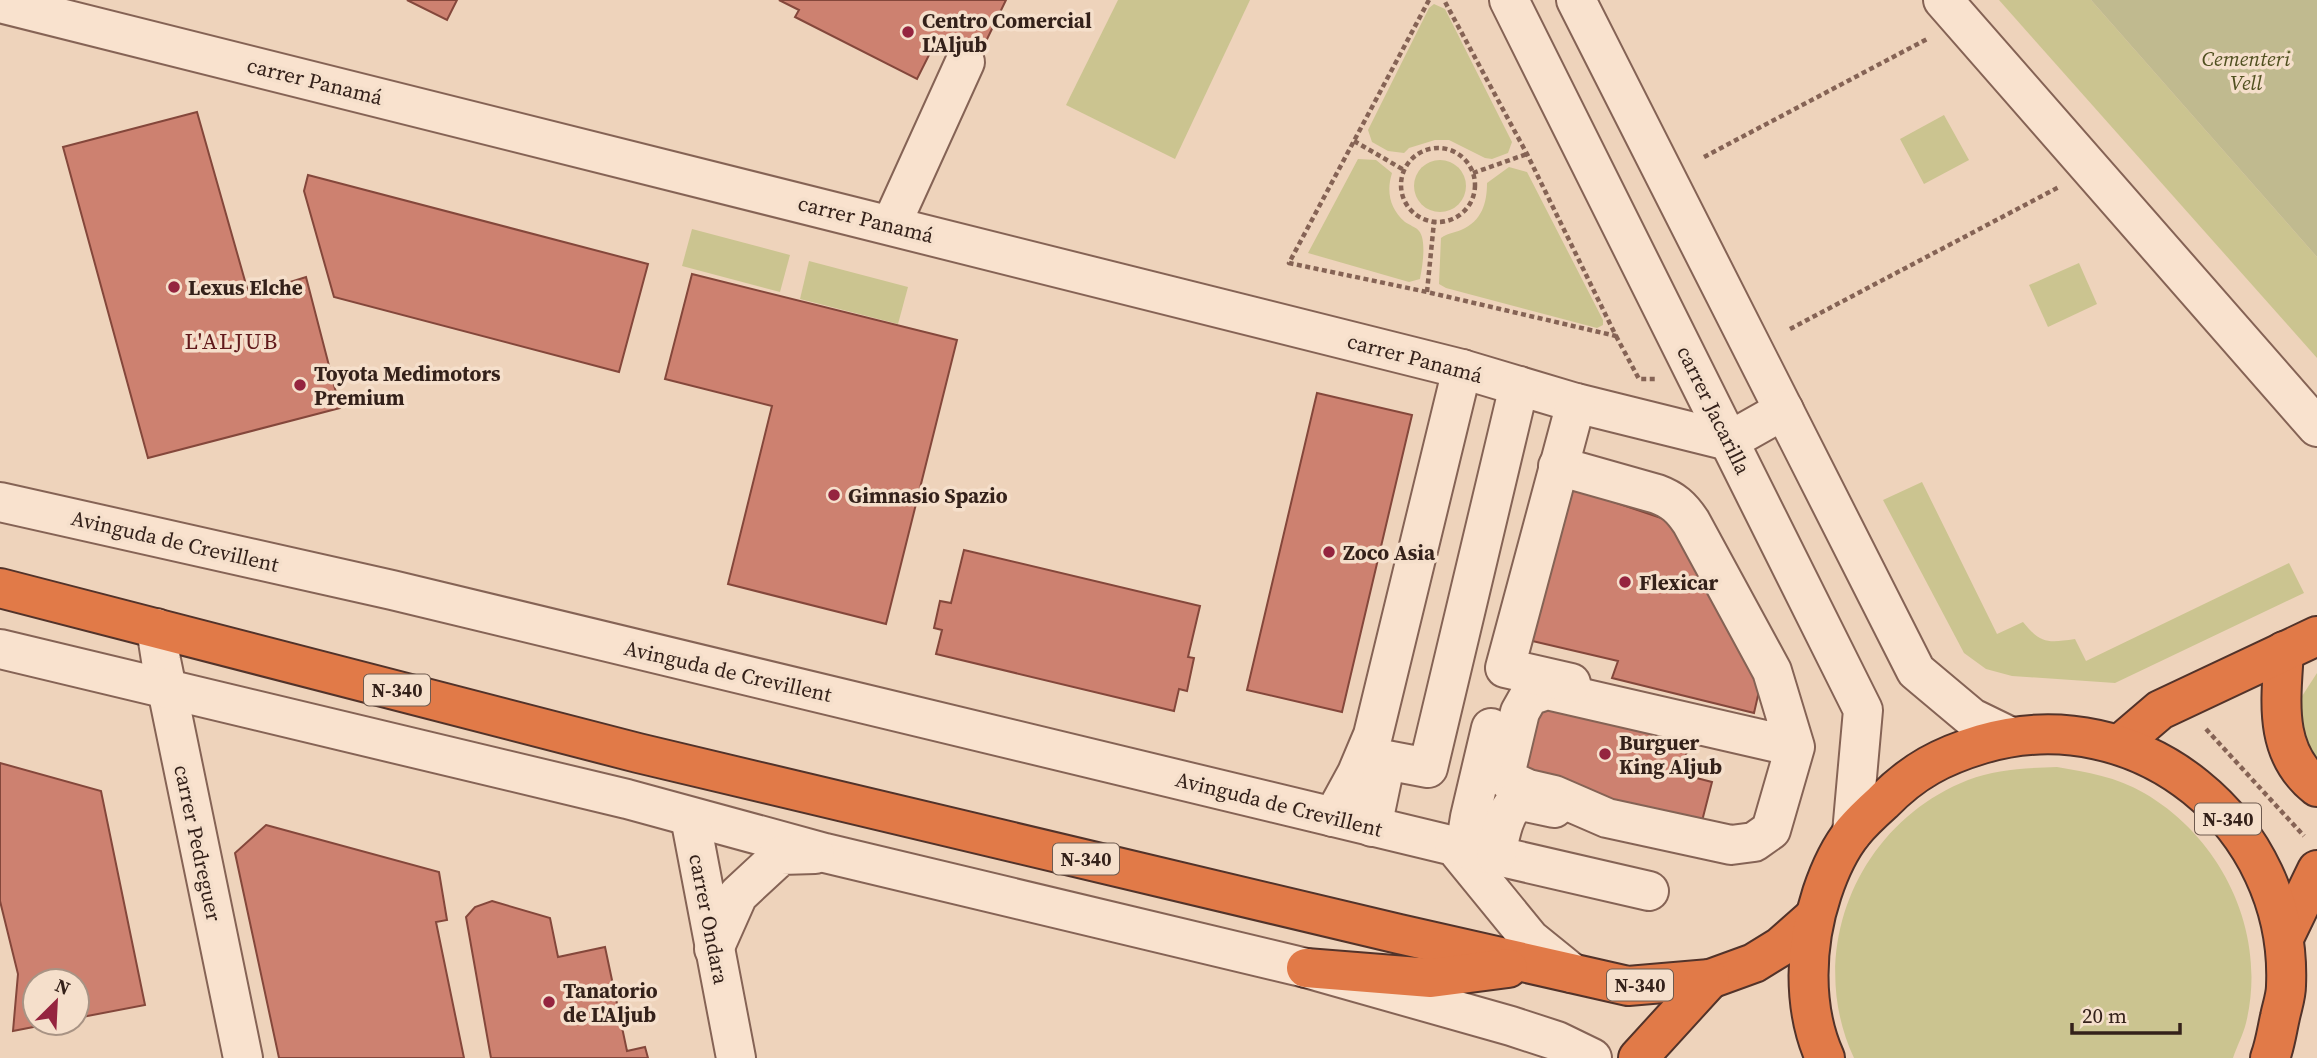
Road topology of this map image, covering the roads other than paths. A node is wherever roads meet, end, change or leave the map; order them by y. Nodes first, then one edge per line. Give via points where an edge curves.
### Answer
1 (1509, 0) edge
2 (1576, 0) edge
3 (0, 3) edge
4 (1952, 11) edge
5 (965, 62) dead end
6 (891, 225) junction
7 (1462, 369) junction
8 (1520, 386) junction
9 (1576, 403) junction
10 (1784, 410) junction
11 (2317, 427) edge
12 (1729, 441) junction
13 (1444, 444) junction
14 (1502, 458) junction
15 (1558, 466) junction
16 (0, 502) edge
17 (0, 588) edge
18 (156, 628) junction
19 (2301, 644) edge
20 (0, 649) edge
21 (1505, 668) junction
22 (166, 687) junction
23 (2009, 736) junction
24 (2119, 744) junction
25 (1795, 747) junction
26 (638, 752) junction
27 (1480, 774) junction
28 (2317, 787) edge
29 (1517, 800) junction
30 (681, 814) junction
31 (1333, 817) junction
32 (1607, 818) junction
33 (1372, 827) junction
34 (1852, 833) junction
35 (1471, 850) junction
36 (825, 853) junction
37 (2312, 855) edge
38 (1649, 891) dead end
39 (1814, 917) junction
40 (2284, 938) junction
41 (714, 949) junction
42 (1535, 965) junction
43 (1306, 968) junction
44 (1572, 973) junction
45 (1710, 979) junction
46 (1560, 1050) edge
47 (243, 1058) edge
48 (736, 1058) edge
49 (1592, 1058) edge
50 (1639, 1058) edge
51 (1825, 1058) edge
52 (2270, 1058) edge

1 - 12 street, carrer Jacarilla
2 - 10 street
3 - 6 street, carrer Panamá
4 - 11 street
5 - 6 street
6 - 7 street, carrer Panamá
7 - 8 street, carrer Panamá
7 - 13 street
8 - 9 street, carrer Panamá
8 - 14 street
9 - 12 street, carrer Panamá
9 - 15 street
10 - 12 street
10 - 23 street via 1916,671 1972,718
12 - 34 street, carrer Jacarilla via 1863,710
13 - 14 street
13 - 31 street via 1373,735
14 - 33 street via 1428,768 1386,760
15 - 21 street
15 - 25 street via 1657,494 1682,509 1772,671
16 - 31 street, Avinguda de Crevillent via 406,593
17 - 18 highway, N-340
18 - 22 street, carrer Pedreguer
18 - 26 highway, N-340
19 - 24 highway via 2160,710
19 - 28 highway via 2281,707 2286,744 2301,775
20 - 22 street
21 - 25 street via 1767,729 1787,736
21 - 27 street
22 - 30 street
22 - 47 street, carrer Pedreguer
23 - 24 highway, N-340 via 2065,734
23 - 34 highway, N-340 via 1953,752 1904,780
24 - 40 highway, N-340 via 2165,764 2205,793 2244,837 2269,883
25 - 32 street via 1771,830 1754,842 1731,845
25 - 32 street via 1547,690 1529,696 1511,743 1508,780
26 - 30 street
26 - 42 highway, N-340
27 - 29 street via 1492,790
27 - 35 street
29 - 32 street
29 - 35 street via 1503,824
30 - 36 street
30 - 41 street, carrer Ondara
31 - 33 street, Avinguda de Crevillent
33 - 35 street, Avinguda de Crevillent
34 - 39 highway, N-340 via 1828,875
35 - 38 street, Avinguda de Crevillent
35 - 44 street via 1530,939
36 - 41 street via 781,855 738,895
36 - 43 street
37 - 40 highway, N-340
39 - 45 highway, N-340 via 1754,963
39 - 51 highway, N-340 via 1808,964 1812,1018
40 - 52 highway, N-340 via 2286,988
41 - 48 street, carrer Ondara
42 - 43 highway via 1431,978
42 - 44 highway, N-340
43 - 46 street via 1511,1026
44 - 45 highway, N-340 via 1628,985
45 - 50 highway
46 - 49 street

